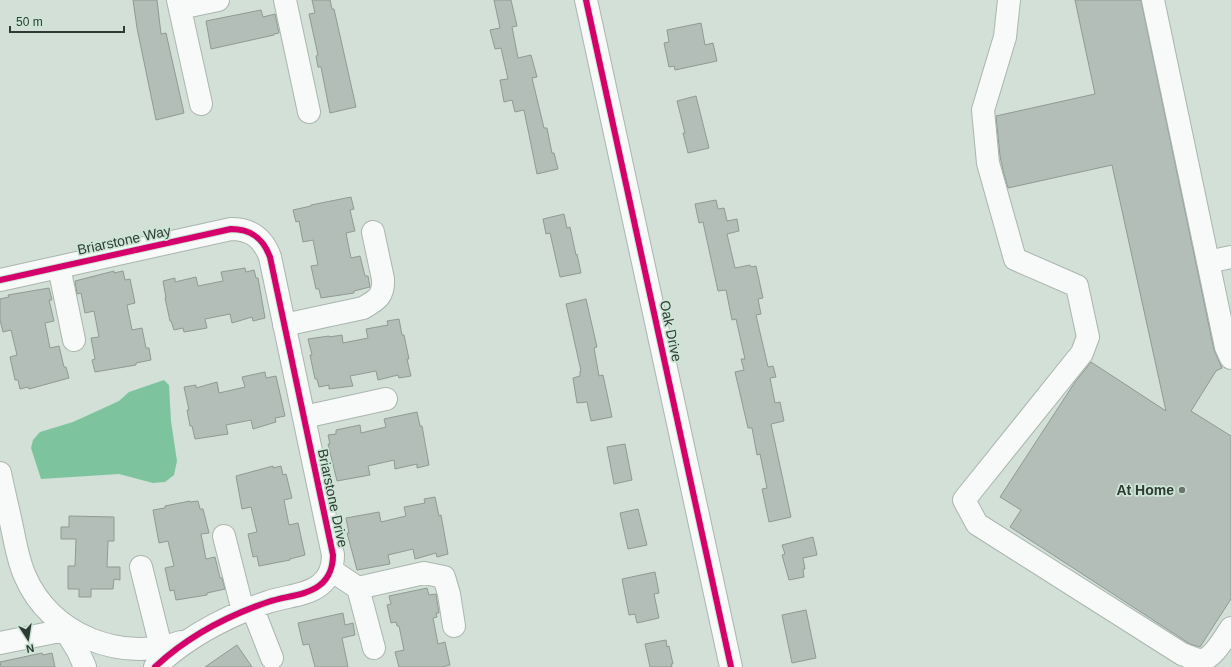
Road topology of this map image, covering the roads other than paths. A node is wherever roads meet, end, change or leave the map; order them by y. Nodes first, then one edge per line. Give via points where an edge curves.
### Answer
1 (218, 0) edge
2 (285, 0) edge
3 (586, 0) edge
4 (1009, 0) edge
5 (1154, 0) edge
6 (179, 4) edge
7 (200, 104) dead end
8 (309, 112) dead end
9 (373, 232) dead end
10 (253, 235) joint
11 (1231, 257) edge
12 (1208, 262) junction
13 (59, 267) junction
14 (0, 280) edge
15 (1226, 314) edge
16 (284, 324) junction
17 (74, 340) dead end
18 (1231, 358) edge
19 (386, 399) dead end
20 (304, 417) junction
21 (0, 473) edge
22 (224, 536) dead end
23 (141, 567) dead end
24 (331, 570) junction
25 (358, 588) junction
26 (247, 609) junction
27 (454, 626) dead end
28 (64, 628) junction
29 (1231, 628) edge
30 (0, 643) edge
31 (374, 648) dead end
32 (272, 658) dead end
33 (158, 661) edge
34 (85, 667) edge
35 (731, 667) edge

1 - 6 street
2 - 8 street
3 - 35 street, Oak Drive
4 - 29 street via 1005,37 983,110 988,163 1015,259 1077,286 1088,337 1082,354 964,500 976,524 1182,654 1199,660 1207,659
5 - 12 street
6 - 7 street
9 - 16 street via 383,279 381,295 363,308
10 - 13 street, Briarstone Way via 245,230 231,229
10 - 16 street, Briarstone Drive via 265,245 270,257
11 - 12 street
12 - 15 street
13 - 14 street, Briarstone Way
13 - 17 street
15 - 18 street via 1226,347
16 - 20 street, Briarstone Drive
19 - 20 street
20 - 24 street, Briarstone Drive via 333,555
21 - 28 street via 25,577 34,593
22 - 26 street
23 - 33 street
24 - 25 street
24 - 26 street via 316,588
25 - 27 street via 424,574 444,577
25 - 31 street
26 - 32 street
26 - 33 street via 191,639
28 - 30 street
28 - 33 street via 105,644 138,649
28 - 34 street

